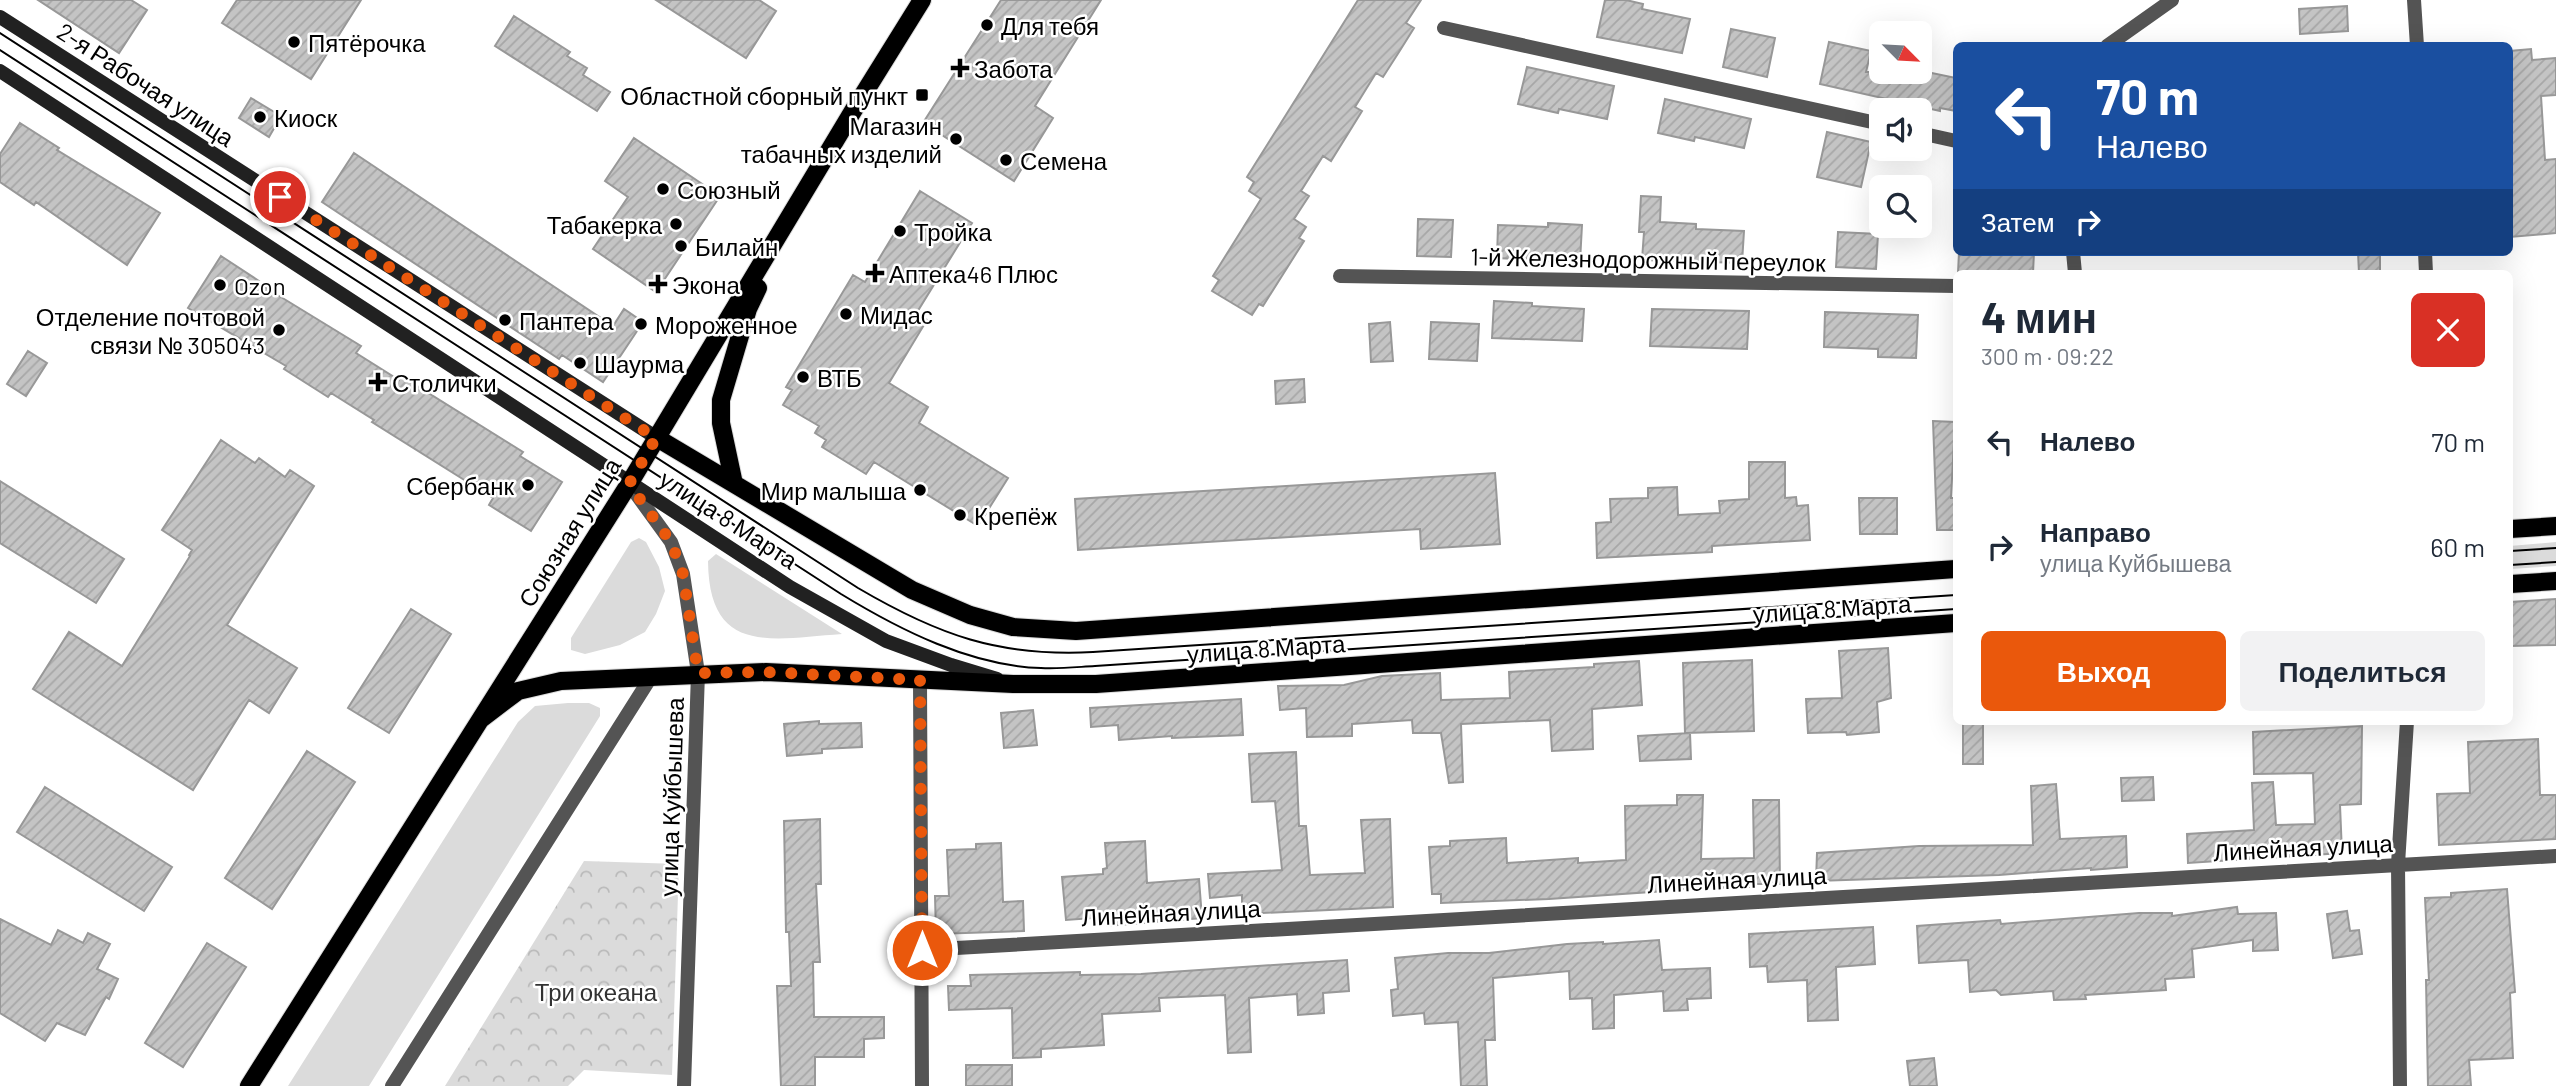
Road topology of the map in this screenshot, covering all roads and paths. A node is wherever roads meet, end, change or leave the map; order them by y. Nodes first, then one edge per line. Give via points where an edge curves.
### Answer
1 (922, 0) edge
2 (2172, 0) edge
3 (2414, 0) edge
4 (0, 18) edge
5 (1444, 28) dead end
6 (2113, 42) edge
7 (2417, 42) edge
8 (0, 71) edge
9 (1869, 121) edge
10 (1932, 136) edge
11 (1953, 140) edge
12 (793, 211) junction
13 (1340, 276) dead end
14 (1953, 286) edge
15 (656, 438) junction
16 (629, 484) junction
17 (734, 484) junction
18 (2556, 526) edge
19 (2513, 529) edge
20 (1953, 569) edge
21 (2556, 581) edge
22 (2513, 584) edge
23 (1953, 624) edge
24 (698, 673) junction
25 (651, 677) junction
26 (920, 680) junction
27 (1013, 684) junction
28 (481, 719) junction
29 (2407, 725) edge
30 (2556, 856) edge
31 (2398, 864) junction
32 (922, 950) junction
33 (250, 1086) edge
34 (392, 1086) edge
35 (684, 1086) edge
36 (922, 1086) edge
37 (2400, 1086) edge

1 - 12 main road, Союзная улица
2 - 6 street
3 - 7 street
4 - 15 main road, 2-я Рабочая улица
5 - 9 street
8 - 16 main road
10 - 11 street
12 - 15 main road, Союзная улица
12 - 17 main road via 748,309 721,400 721,423
13 - 14 street, 1-й Железнодорожный переулок
15 - 16 main road, Союзная улица
15 - 17 main road, улица 8 Марта
16 - 24 street, улица Куйбышева via 671,542 683,574
16 - 27 main road, улица 8 Марта via 790,587 886,641
16 - 28 main road, Союзная улица
17 - 20 main road, улица 8 Марта via 912,590 1013,628 1076,631
18 - 19 main road
21 - 22 main road
23 - 27 main road, улица 8 Марта via 1096,684
24 - 25 main road
24 - 26 main road
24 - 35 street, улица Куйбышева
25 - 28 main road via 561,681 532,687 518,691
25 - 34 street
26 - 27 main road
26 - 32 street
28 - 33 main road, Союзная улица
29 - 31 street
30 - 31 street, Линейная улица
31 - 32 street, Линейная улица
31 - 37 street
32 - 36 street

